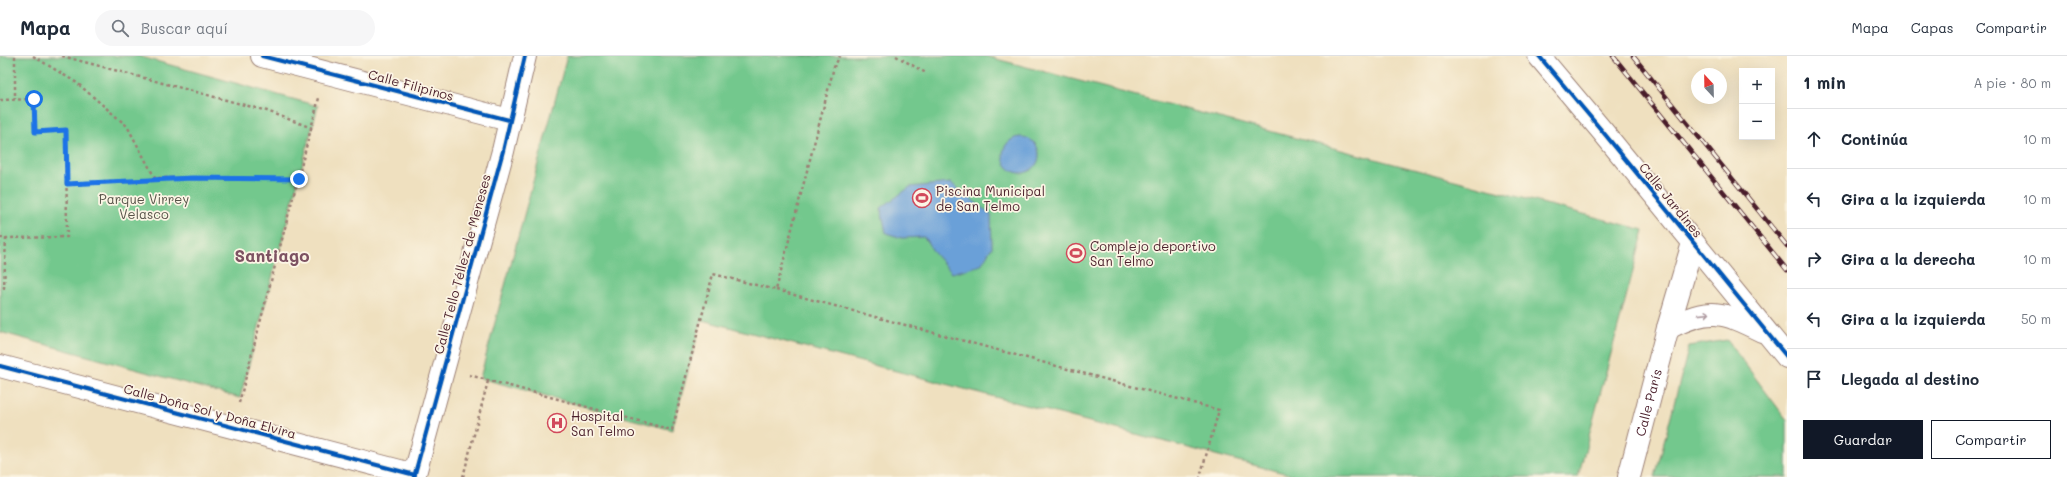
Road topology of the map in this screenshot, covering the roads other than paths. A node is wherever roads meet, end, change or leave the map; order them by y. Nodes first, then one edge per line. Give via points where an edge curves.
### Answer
1 (262, 56) edge
2 (525, 56) edge
3 (1539, 56) edge
4 (509, 120) junction
5 (1693, 243) junction
6 (1668, 328) junction
7 (1768, 334) junction
8 (1787, 357) edge
9 (0, 366) edge
10 (415, 476) edge
11 (1629, 477) edge

1 - 4 street, Calle Filipinos
2 - 4 street, Calle Tello Téllez de Meneses
3 - 5 street, Calle Jardines
4 - 10 street, Calle Tello Téllez de Meneses via 503,151
5 - 6 street, Calle París
5 - 7 street, Calle Jardines
6 -> 7 street via 1692,316 1708,313 1732,316
6 - 11 street, Calle París
7 - 8 street, Calle Jardines
9 - 10 street, Calle Doña Sol y Doña Elvira

